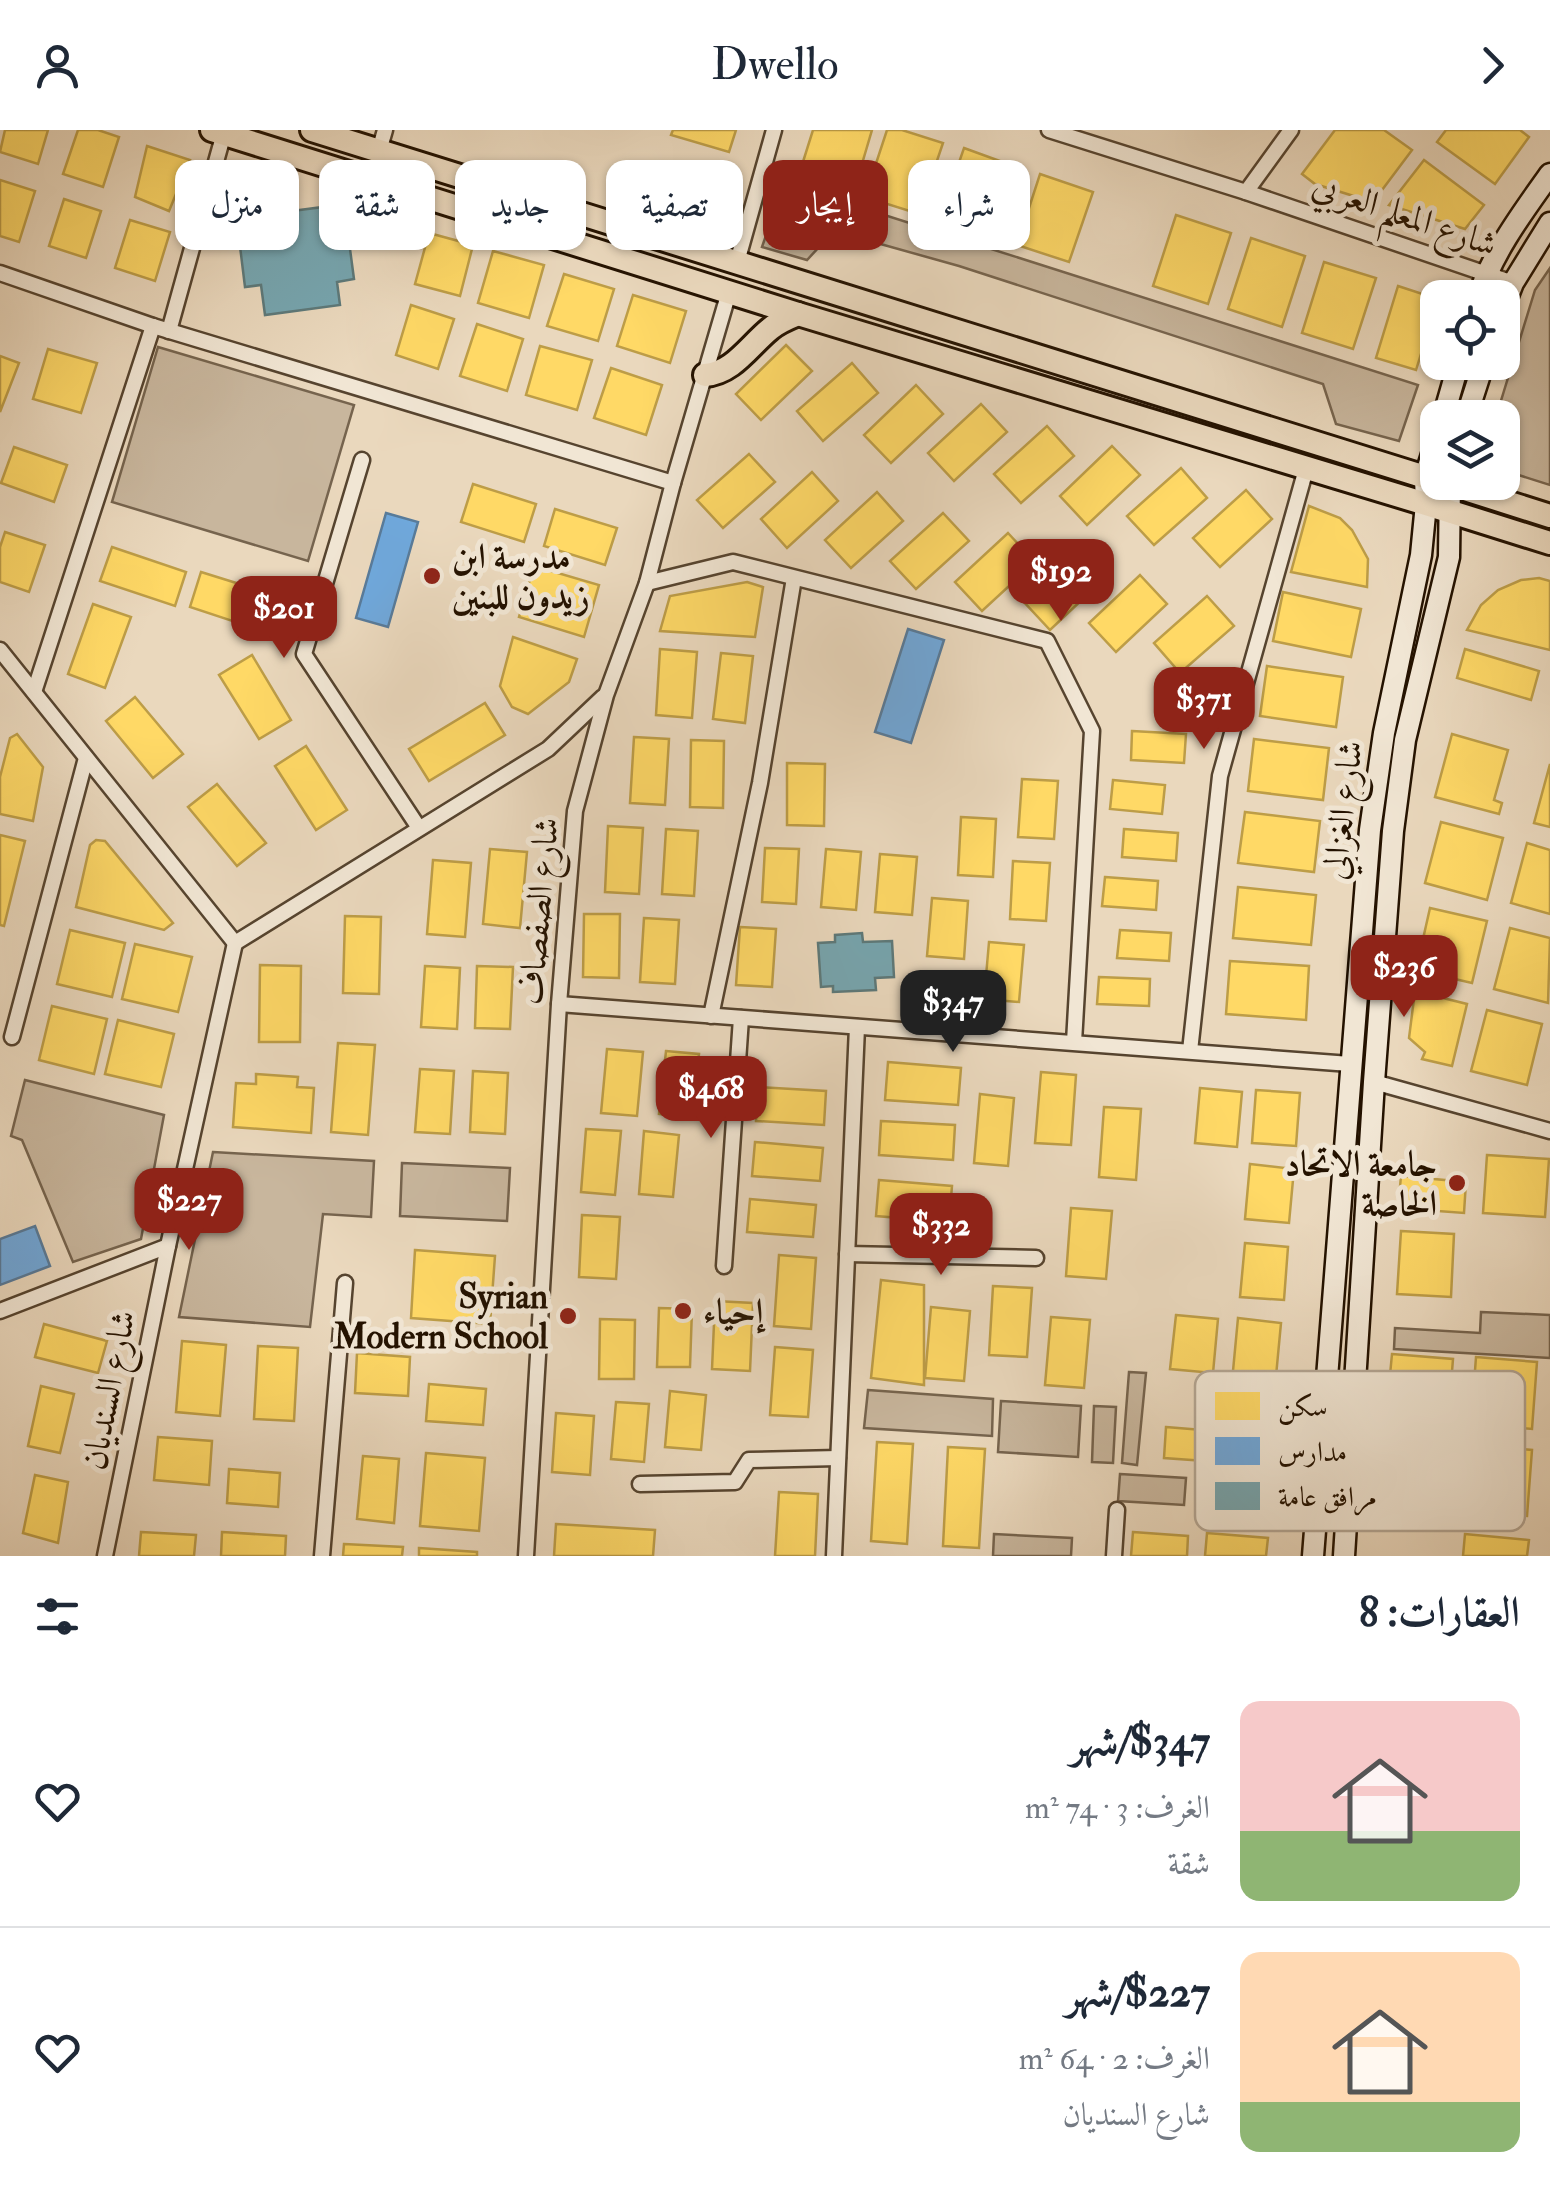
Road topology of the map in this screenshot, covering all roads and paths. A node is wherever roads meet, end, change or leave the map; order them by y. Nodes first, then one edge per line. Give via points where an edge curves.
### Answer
1 (312, 130) edge
2 (774, 130) edge
3 (1049, 130) edge
4 (1290, 130) edge
5 (218, 132) edge
6 (382, 140) edge
7 (1550, 174) edge
8 (1246, 192) junction
9 (1550, 222) edge
10 (738, 262) junction
11 (0, 273) edge
12 (1486, 274) junction
13 (1484, 280) edge
14 (1503, 280) edge
15 (1514, 280) edge
16 (729, 292) junction
17 (798, 314) junction
18 (153, 326) junction
19 (169, 331) junction
20 (705, 374) junction
21 (362, 460) dead end
22 (1306, 469) junction
23 (1420, 475) edge
24 (673, 483) junction
25 (1429, 500) edge
26 (1446, 500) edge
27 (1499, 500) edge
28 (1426, 504) junction
29 (1450, 512) junction
30 (1550, 516) edge
31 (1550, 543) edge
32 (794, 578) junction
33 (647, 583) junction
34 (0, 650) edge
35 (34, 692) junction
36 (606, 695) junction
37 (86, 758) junction
38 (419, 828) junction
39 (235, 943) junction
40 (558, 1004) junction
41 (711, 1016) junction
42 (741, 1018) junction
43 (856, 1026) junction
44 (12, 1037) dead end
45 (1074, 1042) junction
46 (1190, 1051) junction
47 (1350, 1064) junction
48 (1374, 1082) junction
49 (1550, 1131) edge
50 (168, 1246) junction
51 (847, 1254) junction
52 (1036, 1258) dead end
53 (724, 1266) dead end
54 (345, 1283) dead end
55 (0, 1312) edge
56 (1327, 1371) edge
57 (1356, 1371) edge
58 (838, 1458) junction
59 (640, 1484) dead end
60 (1117, 1510) dead end
61 (1315, 1531) edge
62 (1346, 1531) edge
63 (105, 1556) edge
64 (322, 1556) edge
65 (526, 1556) edge
66 (834, 1556) edge
67 (1114, 1556) edge
68 (1313, 1556) edge
69 (1344, 1556) edge

1 - 6 main road
2 - 10 street
3 - 8 street, شارع المعلم العربي
4 - 8 street
5 - 16 main road
5 - 19 street
6 - 10 main road
7 - 12 main road
8 - 12 street, شارع المعلم العربي
9 - 15 main road
10 - 23 main road
11 - 18 street
12 - 13 main road
12 - 14 street, شارع المعلم العربي
16 - 17 main road
16 - 20 street, شارع الصفصاف
17 - 20 main road via 767,331 728,368
17 - 22 main road
18 - 19 street
18 - 35 street
19 - 24 street
20 - 24 street, شارع الصفصاف
21 - 38 street via 304,654
22 - 28 main road
22 - 46 street via 1220,776
24 - 33 street, شارع الصفصاف
25 - 28 main road, شارع الغزالي
26 - 29 main road, شارع الغزالي
27 - 30 main road
28 - 29 main road
28 - 47 main road, شارع الغزالي via 1370,830
29 - 31 main road
29 - 48 main road, شارع الغزالي via 1449,556 1393,831
32 - 33 street via 733,562
32 - 41 street
32 - 45 street via 1047,641 1092,731
33 - 36 street, شارع الصفصاف
34 - 35 street
35 - 37 street
36 - 38 street via 548,749
36 - 40 street, شارع الصفصاف via 575,811
37 - 39 street
37 - 44 street
38 - 39 street
39 - 50 street, شارع السنديان
40 - 41 street
40 - 65 street, شارع الصفصاف
41 - 42 street
42 - 43 street
42 - 53 street
43 - 45 street
43 - 51 street
45 - 46 street
46 - 47 street
47 - 56 main road, شارع الغزالي
48 - 49 street
48 - 57 main road, شارع الغزالي
50 - 55 street
50 - 63 street, شارع السنديان
51 - 52 street
51 - 58 street
54 - 64 street
58 - 59 street via 748,1460 734,1482
58 - 66 street
60 - 67 street
61 - 68 main road, شارع الغزالي
62 - 69 main road, شارع الغزالي

